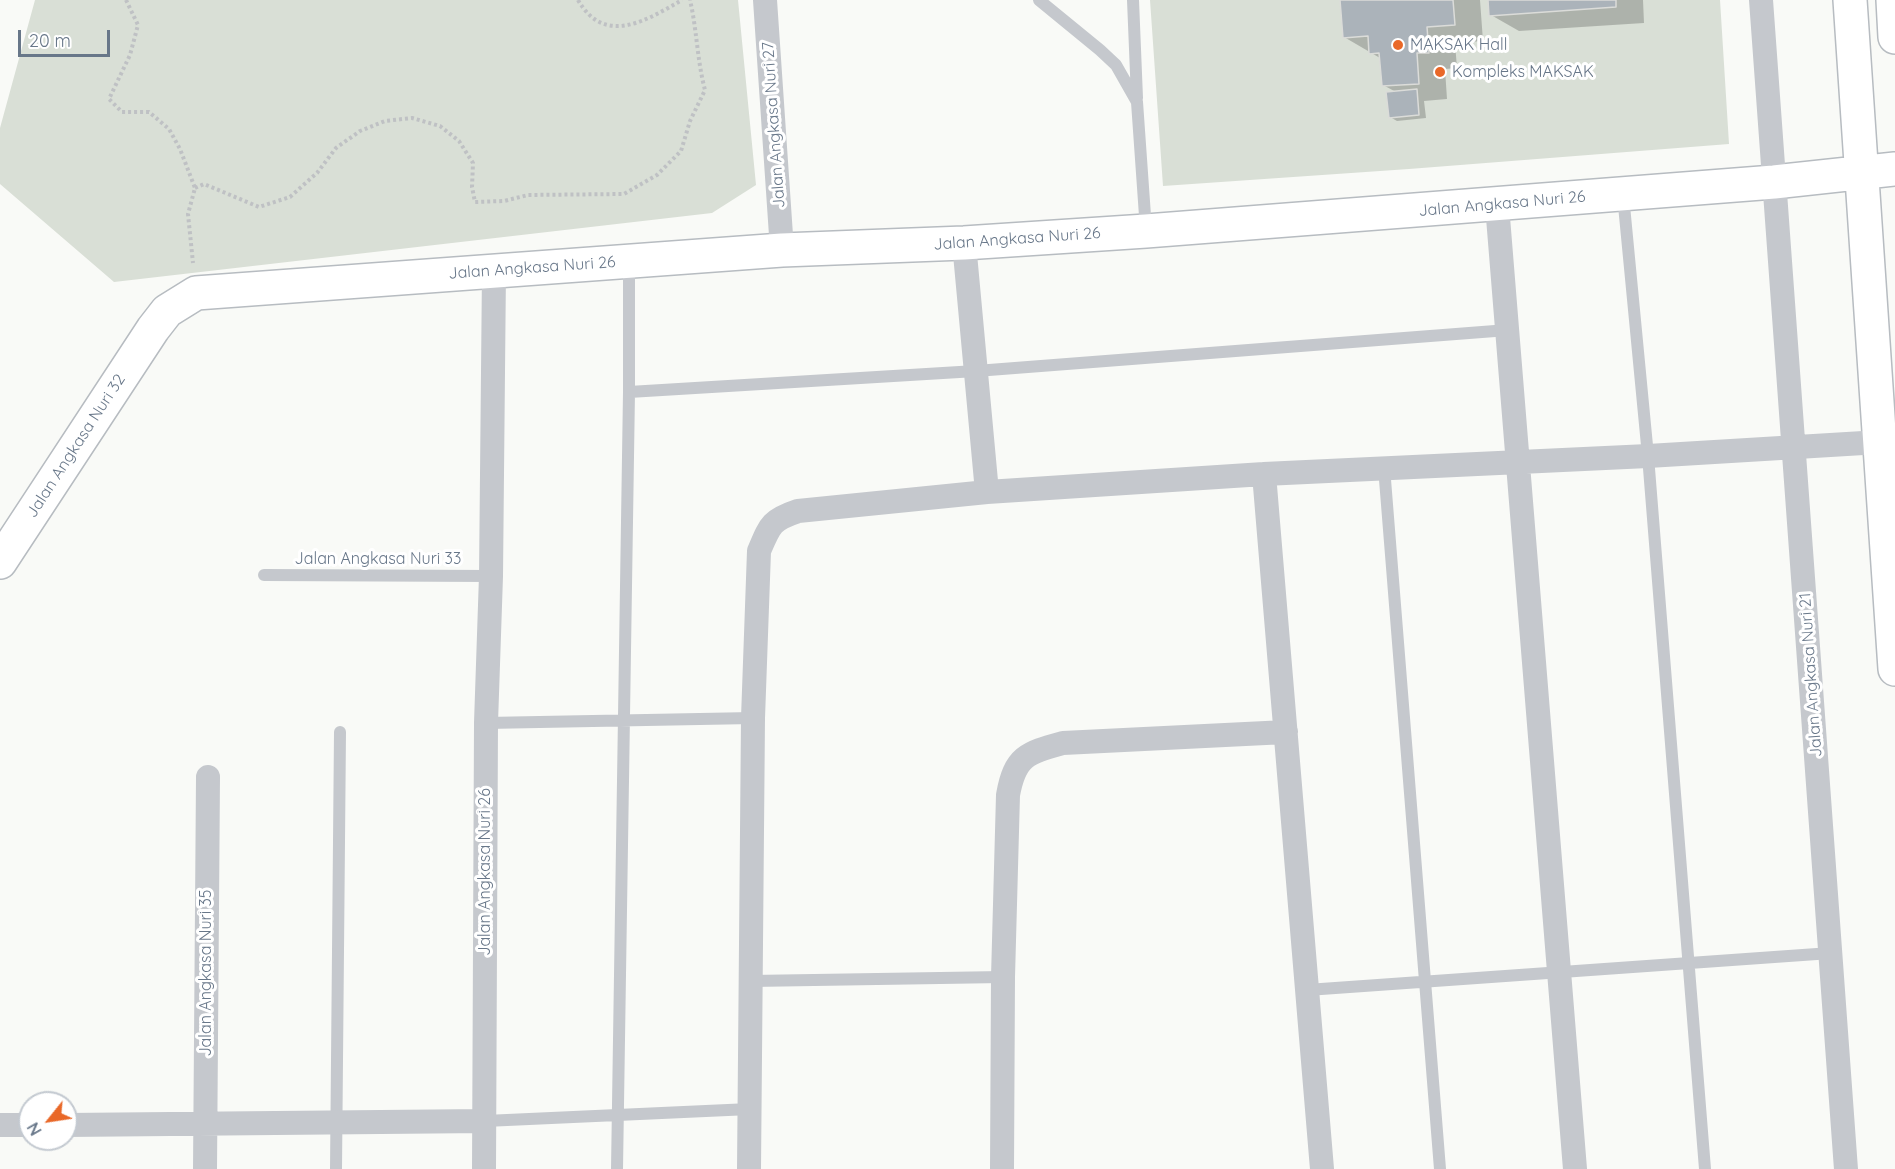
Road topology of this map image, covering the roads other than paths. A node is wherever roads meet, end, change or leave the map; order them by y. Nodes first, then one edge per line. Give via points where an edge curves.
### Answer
1 (765, 0) edge
2 (1039, 0) edge
3 (1133, 0) edge
4 (1761, 0) edge
5 (1850, 0) edge
6 (1893, 0) edge
7 (1895, 37) edge
8 (1137, 102) junction
9 (1895, 169) edge
10 (1861, 173) junction
11 (1774, 182) junction
12 (1623, 194) junction
13 (1497, 205) junction
14 (1146, 231) junction
15 (964, 243) junction
16 (782, 250) junction
17 (629, 261) junction
18 (494, 270) junction
19 (153, 329) joint
20 (1508, 330) junction
21 (976, 371) junction
22 (629, 392) junction
23 (1880, 442) junction
24 (1794, 447) junction
25 (1648, 456) junction
26 (1518, 461) junction
27 (1384, 467) junction
28 (1264, 474) junction
29 (987, 492) junction
30 (0, 562) edge
31 (264, 575) dead end
32 (491, 576) junction
33 (1895, 669) edge
34 (753, 718) junction
35 (623, 721) junction
36 (486, 723) junction
37 (340, 732) dead end
38 (1286, 732) junction
39 (208, 777) dead end
40 (1831, 953) junction
41 (1688, 963) junction
42 (1559, 972) junction
43 (1003, 977) junction
44 (752, 981) junction
45 (1424, 982) junction
46 (1307, 990) junction
47 (750, 1108) junction
48 (617, 1115) junction
49 (485, 1121) junction
50 (336, 1122) junction
51 (0, 1125) edge
52 (18, 1125) edge
53 (78, 1125) edge
54 (205, 1125) junction
55 (205, 1169) edge
56 (336, 1169) edge
57 (484, 1169) edge
58 (617, 1169) edge
59 (749, 1169) edge
60 (1002, 1169) edge
61 (1322, 1169) edge
62 (1440, 1169) edge
63 (1575, 1169) edge
64 (1704, 1169) edge
65 (1846, 1169) edge

1 - 16 street, Jalan Angkasa Nuri 27
2 - 8 lane via 1116,65
3 - 8 lane
4 - 11 street, Jalan Angkasa Nuri 21
5 - 10 street
6 - 7 street
8 - 14 lane
9 - 10 street, Jalan Angkasa Nuri 26
10 - 11 street, Jalan Angkasa Nuri 26
10 - 23 street
11 - 12 street, Jalan Angkasa Nuri 26
11 - 24 street, Jalan Angkasa Nuri 21
12 - 13 street, Jalan Angkasa Nuri 26
12 - 25 lane
13 - 14 street, Jalan Angkasa Nuri 26
13 - 20 street
14 - 15 street, Jalan Angkasa Nuri 26
15 - 16 street, Jalan Angkasa Nuri 26
15 - 21 street
16 - 17 street, Jalan Angkasa Nuri 26
17 - 18 street, Jalan Angkasa Nuri 26
17 - 22 lane
18 - 19 street, Jalan Angkasa Nuri 26 via 196,293 167,311
18 - 32 street, Jalan Angkasa Nuri 26
19 - 30 street, Jalan Angkasa Nuri 32
20 - 21 lane
20 - 26 street
21 - 22 lane
21 - 29 street
22 - 35 lane
23 - 24 street
23 - 33 street
24 - 25 street
24 - 40 street, Jalan Angkasa Nuri 21
25 - 26 street
25 - 41 lane
26 - 27 street
26 - 42 street
27 - 28 street
27 - 45 lane
28 - 29 street
28 - 38 street
29 - 34 street via 798,511 779,517 759,551
31 - 32 lane, Jalan Angkasa Nuri 33
32 - 36 street, Jalan Angkasa Nuri 26
34 - 35 lane
34 - 44 street
35 - 36 lane
35 - 48 lane
36 - 49 street, Jalan Angkasa Nuri 26
37 - 50 lane
38 - 43 street via 1063,743 1024,758 1012,773 1008,795
38 - 46 street
39 - 54 street, Jalan Angkasa Nuri 35
40 - 41 lane
40 - 65 street, Jalan Angkasa Nuri 21
41 - 42 lane
41 - 64 lane
42 - 45 lane
42 - 63 street
43 - 44 lane
43 - 60 street
44 - 47 street
45 - 46 lane
45 - 62 lane
46 - 61 street
47 - 48 lane
47 - 59 street
48 - 49 lane
48 - 58 lane
49 - 50 street
49 - 57 street, Jalan Angkasa Nuri 26
50 - 54 street
50 - 56 lane
51 - 52 street
53 - 54 street
54 - 55 street, Jalan Angkasa Nuri 35

